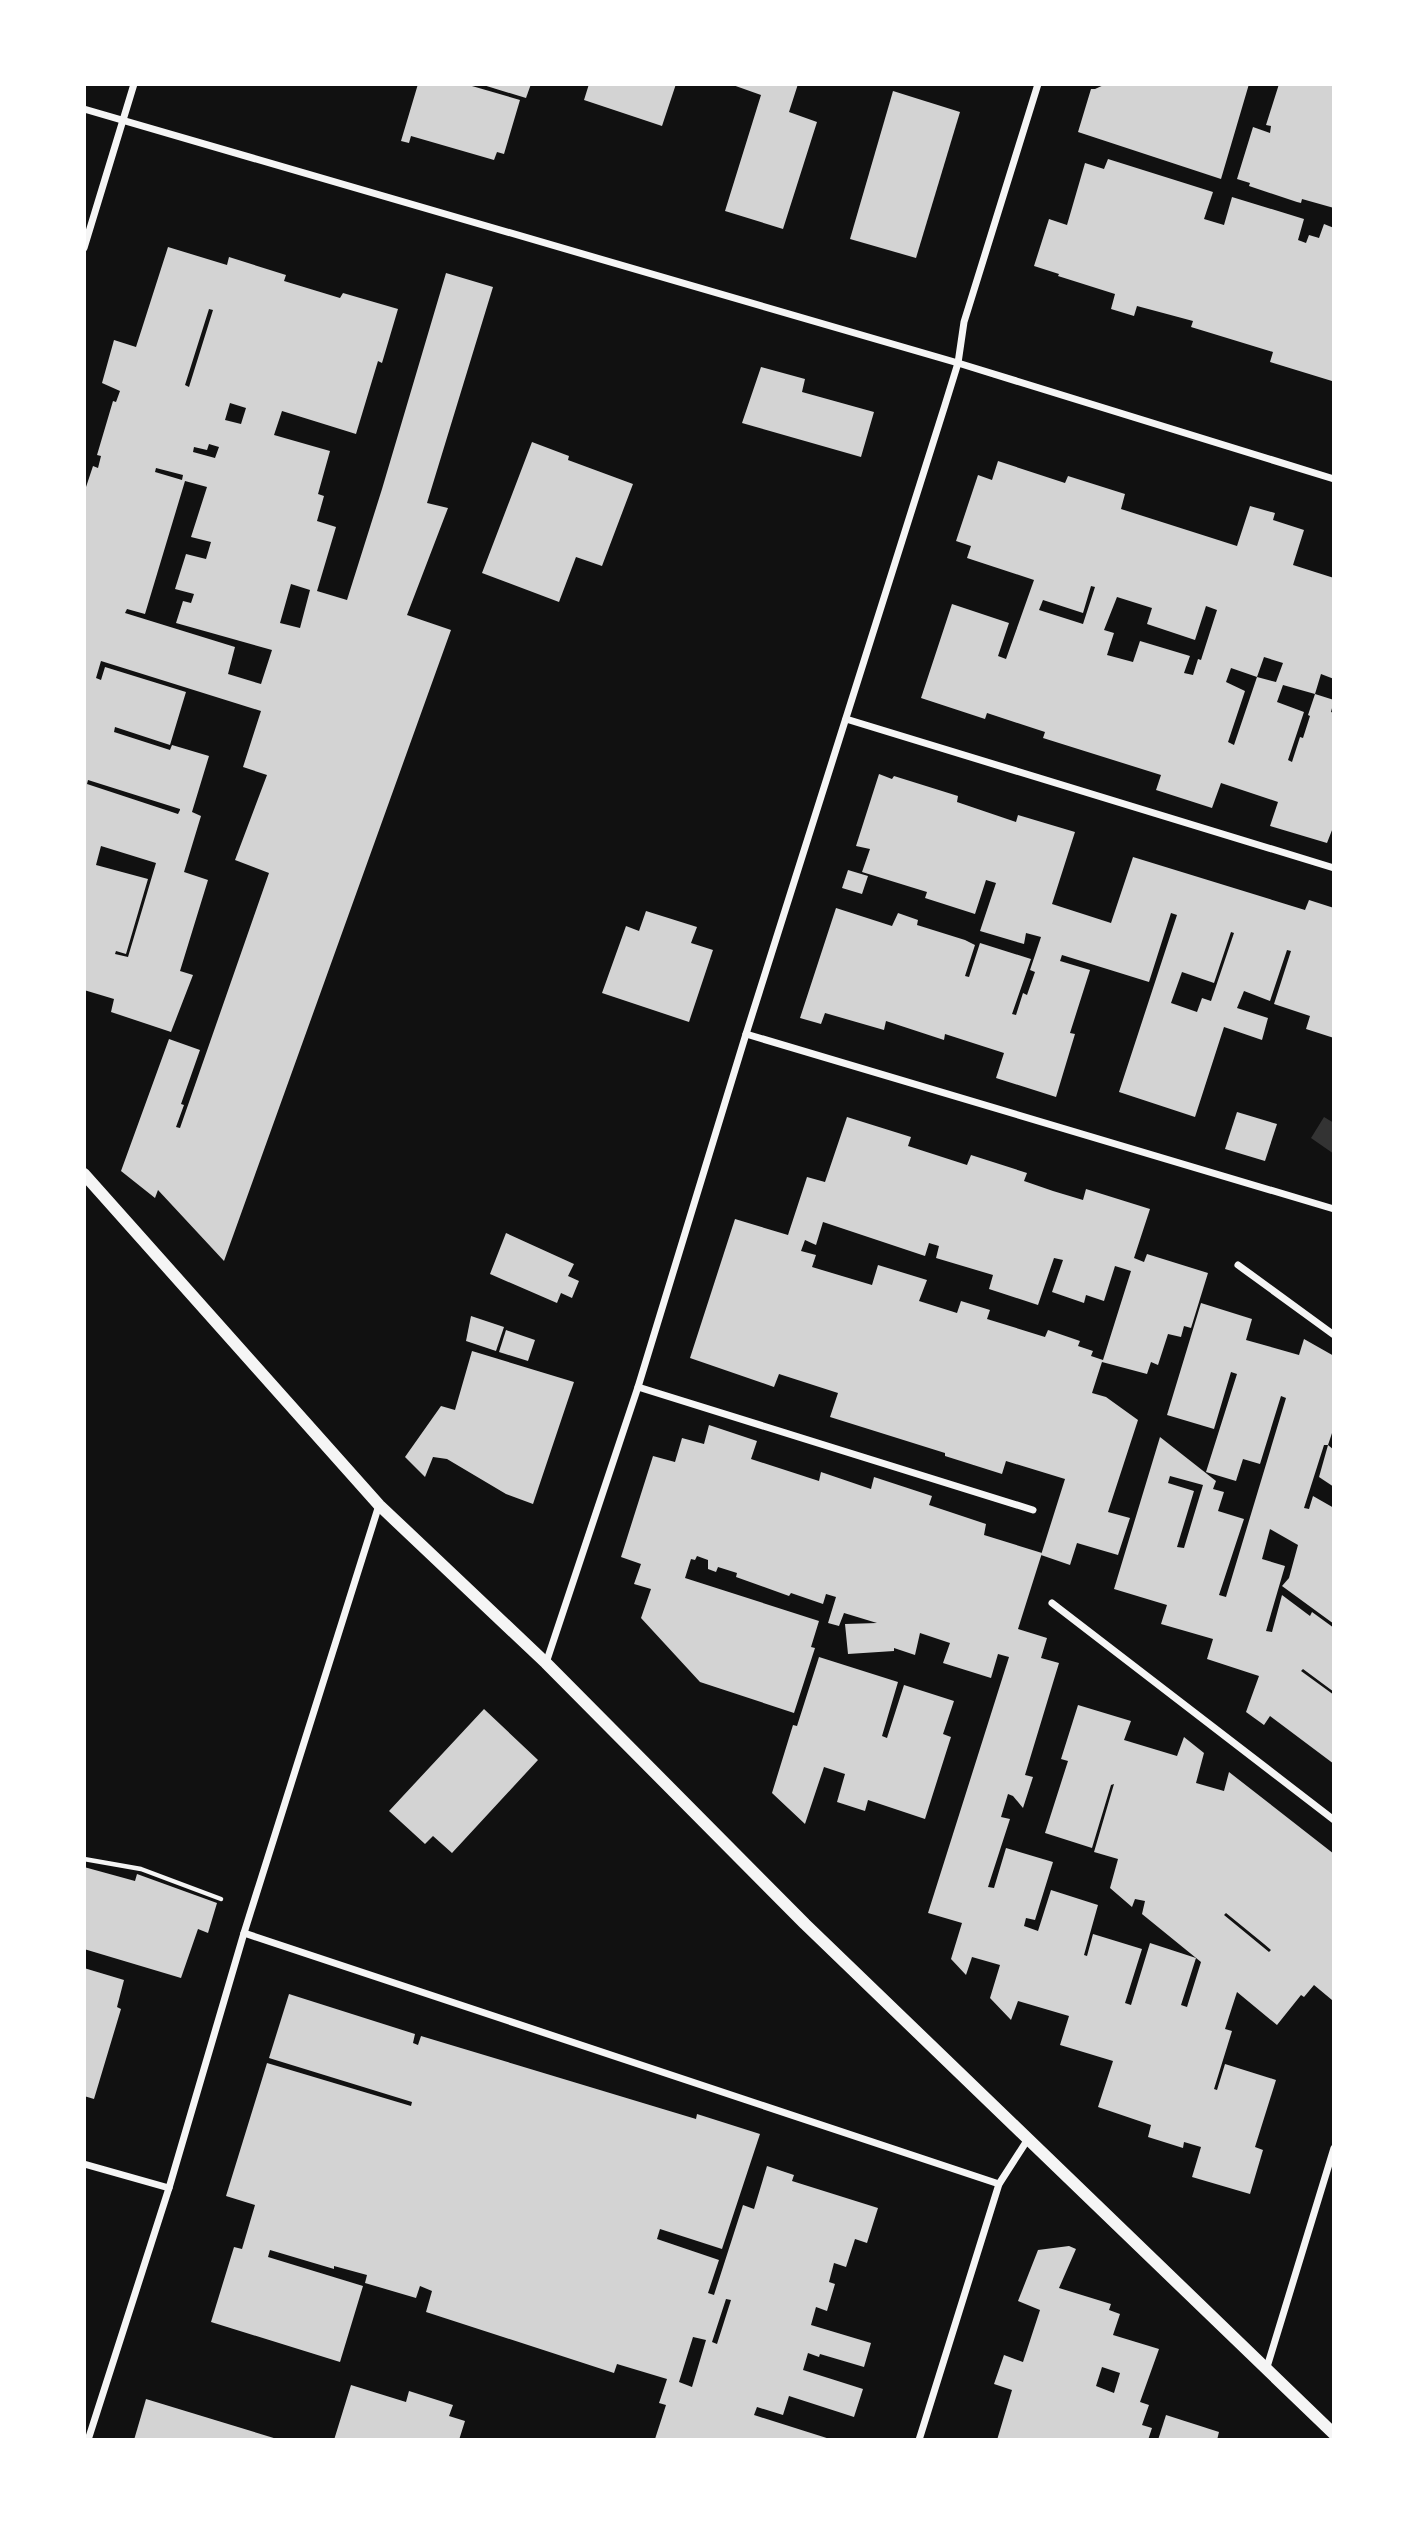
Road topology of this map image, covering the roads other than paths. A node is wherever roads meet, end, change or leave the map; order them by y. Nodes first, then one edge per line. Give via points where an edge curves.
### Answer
1 (134, 84) edge
2 (1038, 84) edge
3 (84, 109) edge
4 (122, 120) junction
5 (84, 248) edge
6 (958, 363) junction
7 (1334, 479) edge
8 (846, 719) junction
9 (1334, 868) edge
10 (746, 1034) junction
11 (84, 1174) edge
12 (1334, 1209) edge
13 (1238, 1265) dead end
14 (1334, 1335) edge
15 (638, 1387) junction
16 (379, 1505) junction
17 (1033, 1510) dead end
18 (1052, 1603) dead end
19 (546, 1663) junction
20 (1334, 1820) edge
21 (244, 1933) junction
22 (1029, 2138) junction
23 (1334, 2148) edge
24 (84, 2164) edge
25 (999, 2184) junction
26 (169, 2188) junction
27 (1267, 2367) junction
28 (1334, 2434) edge
29 (88, 2440) edge
30 (919, 2440) edge

1 - 4 street
2 - 6 street via 964,322
3 - 4 street
4 - 5 street
4 - 6 street
6 - 7 street
6 - 8 street
8 - 9 street
8 - 10 street
10 - 12 street
10 - 15 street
11 - 16 street
13 - 14 street
15 - 17 street
15 - 19 street
16 - 19 street
16 - 21 street
18 - 20 street
19 - 22 street via 805,1924
21 - 25 street
21 - 26 street
22 - 25 street
22 - 27 street
23 - 27 street
24 - 26 street
25 - 30 street
26 - 29 street
27 - 28 street

